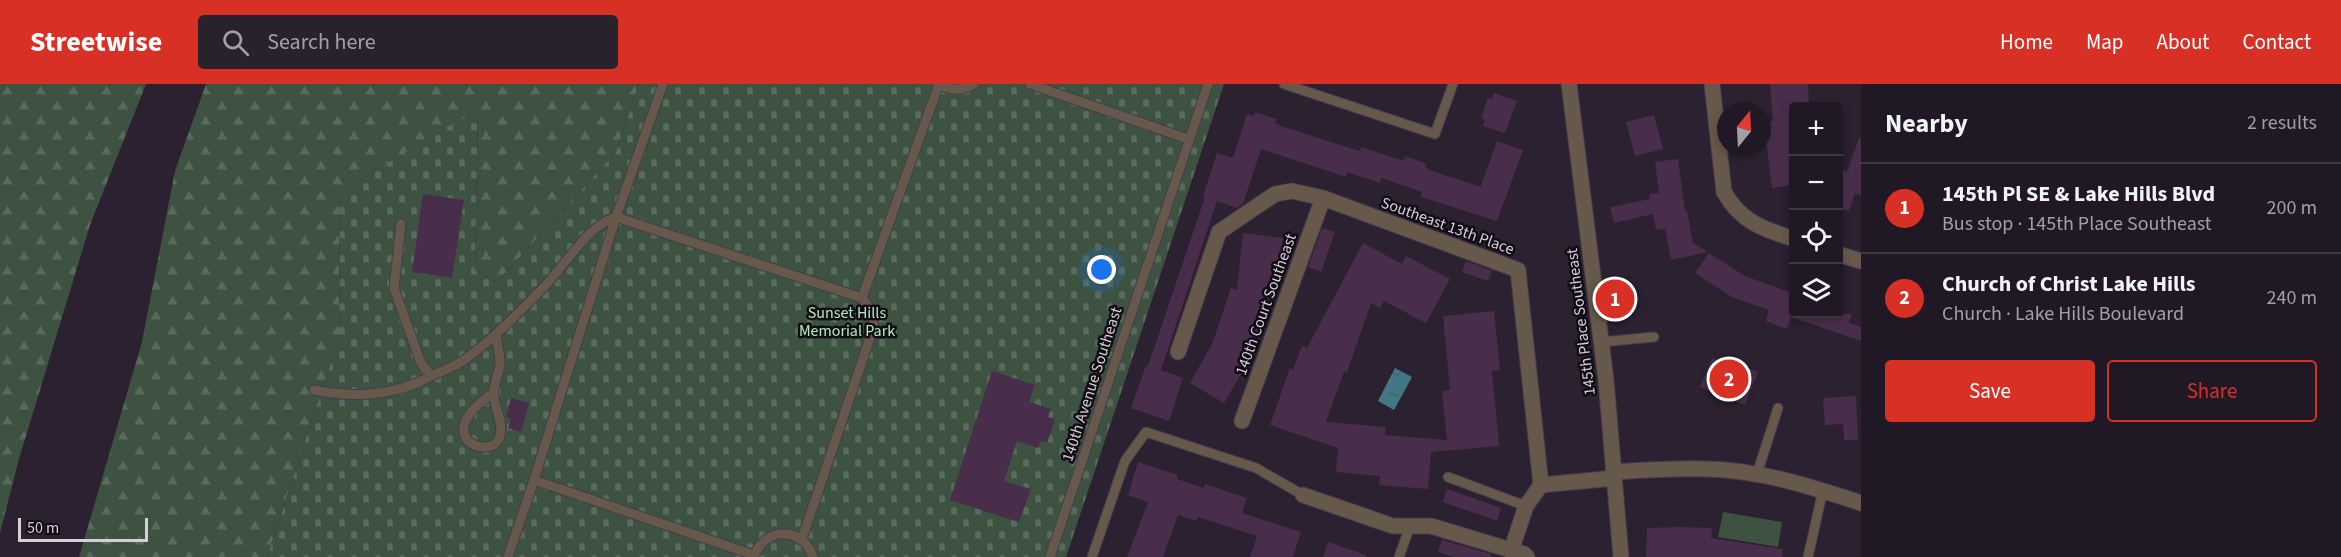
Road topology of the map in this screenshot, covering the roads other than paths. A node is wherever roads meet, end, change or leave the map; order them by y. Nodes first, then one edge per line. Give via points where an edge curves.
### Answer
1 (663, 84) edge
2 (938, 84) edge
3 (974, 84) edge
4 (1030, 84) edge
5 (1208, 84) edge
6 (1284, 84) edge
7 (1453, 84) edge
8 (1569, 84) edge
9 (1712, 84) edge
10 (1188, 139) junction
11 (1323, 198) junction
12 (616, 217) junction
13 (401, 224) dead end
14 (1789, 237) edge
15 (1843, 255) edge
16 (1861, 261) edge
17 (862, 298) junction
18 (496, 335) junction
19 (1654, 337) dead end
20 (1601, 342) junction
21 (1178, 352) dead end
22 (431, 376) junction
23 (315, 390) dead end
24 (493, 393) junction
25 (1778, 408) dead end
26 (1242, 421) dead end
27 (1756, 474) junction
28 (1614, 475) junction
29 (1448, 477) dead end
30 (534, 480) junction
31 (1541, 485) junction
32 (1823, 490) junction
33 (1302, 495) joint
34 (1861, 503) edge
35 (1526, 506) junction
36 (1410, 526) junction
37 (801, 539) junction
38 (1511, 551) junction
39 (754, 556) edge
40 (508, 557) edge
41 (813, 557) edge
42 (1050, 557) edge
43 (1092, 557) edge
44 (1399, 557) edge
45 (1527, 557) edge
46 (1622, 557) edge
47 (1808, 557) edge

1 - 12 lane
2 - 3 lane via 956,90
2 - 17 lane
4 - 10 lane
5 - 10 lane, 140th Avenue Southeast
6 - 7 lane via 1435,134
8 - 20 street, 145th Place Southeast
9 - 14 street via 1724,192 1746,219
10 - 42 lane, 140th Avenue Southeast
11 - 21 street, Southeast 13th Place via 1292,191 1275,194 1219,232
11 - 26 street, 140th Court Southeast
11 - 31 street, Southeast 13th Place via 1518,270
12 - 17 lane
12 - 18 lane via 604,220
12 - 30 lane
13 - 22 lane via 394,288 421,363
15 - 16 street
17 - 37 lane via 871,310 874,326
18 - 22 lane via 462,362
18 - 24 lane via 500,362
19 - 20 lane
20 - 28 street, 145th Place Southeast
22 - 23 lane via 396,390 366,395
24 - 24 lane via 500,418 500,438 490,447 477,446 465,437 465,422 470,412
25 - 27 lane
27 - 28 street via 1709,469
27 - 32 street
28 - 31 street
28 - 46 street, 145th Place Southeast
29 - 35 lane
30 - 39 lane
30 - 40 lane
31 - 35 street
32 - 34 street
32 - 47 lane
33 - 36 street via 1393,526
33 - 43 lane via 1256,468 1146,432 1125,461
35 - 38 street
36 - 38 street via 1431,526
36 - 44 lane
37 - 39 lane via 793,534 773,535 758,547
37 - 41 lane
38 - 45 street

